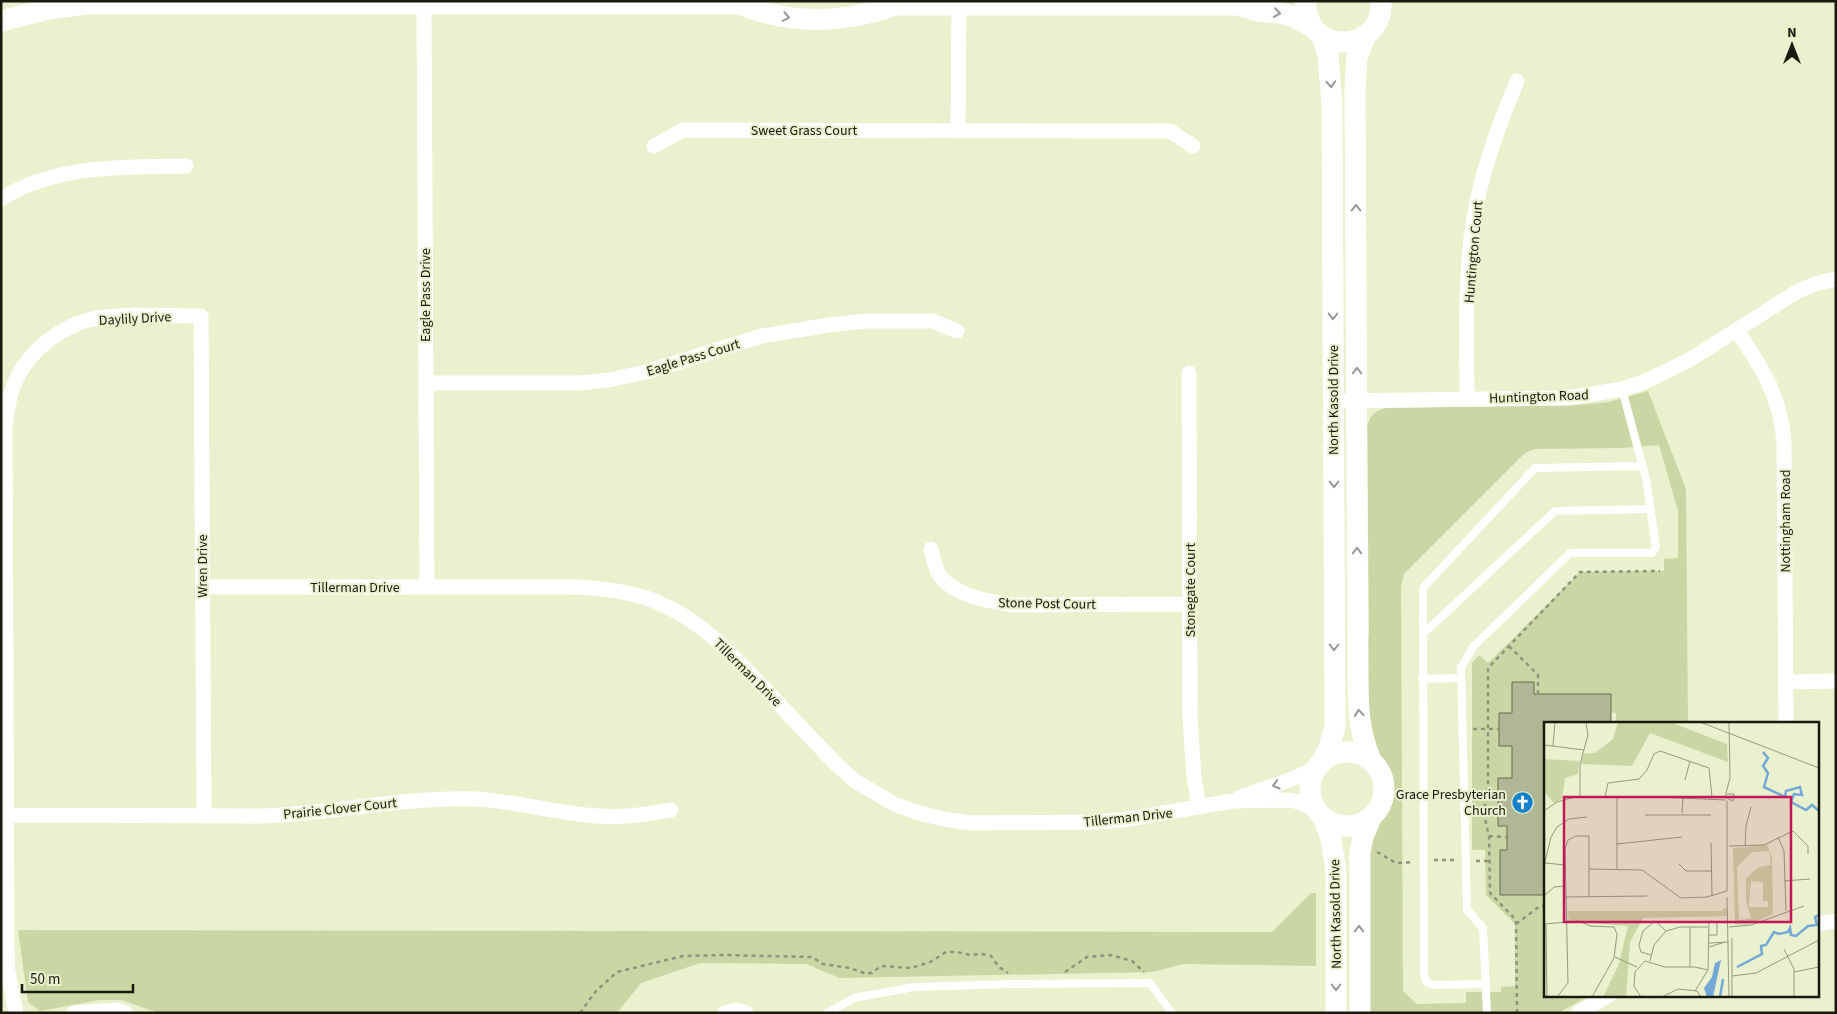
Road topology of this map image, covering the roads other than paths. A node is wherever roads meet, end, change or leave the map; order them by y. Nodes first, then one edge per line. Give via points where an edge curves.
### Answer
1 (1306, 1) edge
2 (1381, 1) edge
3 (124, 2) edge
4 (327, 2) edge
5 (743, 3) edge
6 (891, 3) edge
7 (1197, 3) edge
8 (1245, 3) edge
9 (424, 4) junction
10 (959, 5) junction
11 (1, 21) edge
12 (1317, 32) junction
13 (1366, 35) junction
14 (1517, 80) dead end
15 (958, 130) junction
16 (654, 146) dead end
17 (1193, 146) dead end
18 (186, 166) dead end
19 (1, 199) edge
20 (1836, 279) edge
21 (201, 316) joint
22 (1736, 330) junction
23 (957, 331) dead end
24 (1189, 373) dead end
25 (426, 384) junction
26 (1622, 389) junction
27 (1468, 399) junction
28 (1333, 400) junction
29 (1357, 400) junction
30 (1643, 466) junction
31 (1651, 509) junction
32 (931, 549) dead end
33 (3, 554) edge
34 (202, 587) junction
35 (427, 587) junction
36 (1190, 604) junction
37 (1423, 634) junction
38 (1461, 678) junction
39 (1422, 679) junction
40 (1786, 682) junction
41 (1836, 682) edge
42 (1786, 722) edge
43 (4, 723) edge
44 (1371, 760) junction
45 (1319, 765) junction
46 (1233, 800) junction
47 (1199, 807) junction
48 (671, 810) dead end
49 (1320, 814) junction
50 (7, 815) junction
51 (204, 815) junction
52 (1371, 818) junction
53 (1836, 921) edge
54 (1820, 924) edge
55 (1486, 984) junction
56 (1607, 996) edge
57 (16, 1013) edge
58 (74, 1013) edge
59 (126, 1013) edge
60 (725, 1013) edge
61 (746, 1013) edge
62 (827, 1013) edge
63 (1172, 1013) edge
64 (1336, 1013) edge
65 (1360, 1013) edge
66 (1487, 1013) edge
67 (1578, 1013) edge

1 - 12 main road, North Kasold Drive via 1306,14
2 - 13 main road, North Kasold Drive via 1378,19
3 - 4 main road
3 - 11 main road via 49,9
4 - 9 main road
5 -> 6 main road via 756,11 816,21 879,11
5 - 9 main road
6 - 10 main road
7 - 8 main road
7 - 10 main road
8 -> 12 main road via 1257,11 1294,17
9 - 25 street, Eagle Pass Drive
10 - 15 street
12 - 13 main road via 1344,43
12 -> 28 main road, North Kasold Drive via 1328,55 1332,103
29 -> 13 main road, North Kasold Drive via 1356,68
14 - 27 street, Huntington Court via 1492,142 1472,230 1467,284
15 - 16 street, Sweet Grass Court via 683,130
15 - 17 street, Sweet Grass Court via 1170,130
18 - 19 street via 109,167 74,172 39,181
20 - 22 street, Huntington Road via 1798,291
21 - 33 street, Daylily Drive via 97,318 73,326 33,354 17,378 8,402
21 - 34 street, Wren Drive
22 - 26 street, Huntington Road via 1668,372
22 - 40 street, Nottingham Road via 1775,395 1782,419
23 - 25 street, Eagle Pass Court via 932,320 865,321 762,336 653,370 609,380
24 - 36 street, Stonegate Court
25 - 35 street, Eagle Pass Drive
26 - 27 street, Huntington Road via 1568,398
26 - 30 lane
27 - 29 street, Huntington Road
28 - 29 street, Huntington Road
28 -> 45 main road, North Kasold Drive via 1335,726 1332,741
44 -> 29 main road, North Kasold Drive via 1363,739 1358,699
30 - 31 lane
30 - 37 lane via 1535,468 1423,588
31 - 37 lane via 1555,511
31 - 38 lane via 1656,547 1652,553 1570,553 1473,648 1460,668
32 - 36 street, Stone Post Court via 939,575 950,585 990,601 1013,605
33 - 43 street, Daylily Drive
34 - 35 street, Tillerman Drive
34 - 51 street, Wren Drive
35 - 47 street, Tillerman Drive via 602,588 656,602 681,614 724,645 855,781 878,796 919,813 971,823 1094,822 1154,816
36 - 47 street, Stonegate Court via 1191,740
37 - 39 lane
38 - 39 lane
38 - 55 lane via 1467,910 1483,928
39 - 55 lane via 1424,974 1426,982 1432,985
40 - 41 street
40 - 42 street, Nottingham Road
43 - 50 street, Daylily Drive
44 - 45 main road via 1362,754 1346,752 1334,754
44 - 52 main road via 1381,772 1385,786 1384,797
45 -> 46 street, Tillerman Drive via 1292,780
45 - 49 main road via 1310,789
46 - 47 street, Tillerman Drive
46 - 49 street, Tillerman Drive via 1289,800 1300,802
48 - 51 street, Prairie Clover Court via 634,816 598,816 510,802 442,799 303,814
49 - 52 main road via 1330,822 1347,826
49 -> 64 main road, North Kasold Drive via 1331,839 1336,872
50 - 51 street, Prairie Clover Court
50 - 57 street, Daylily Drive via 8,972
65 -> 52 main road, North Kasold Drive via 1360,852 1362,837
53 - 54 street
55 - 66 lane
56 - 67 street
58 - 59 street via 117,1010
60 - 61 street via 736,1010
62 - 63 lane via 854,998 914,987 1145,983 1150,983

